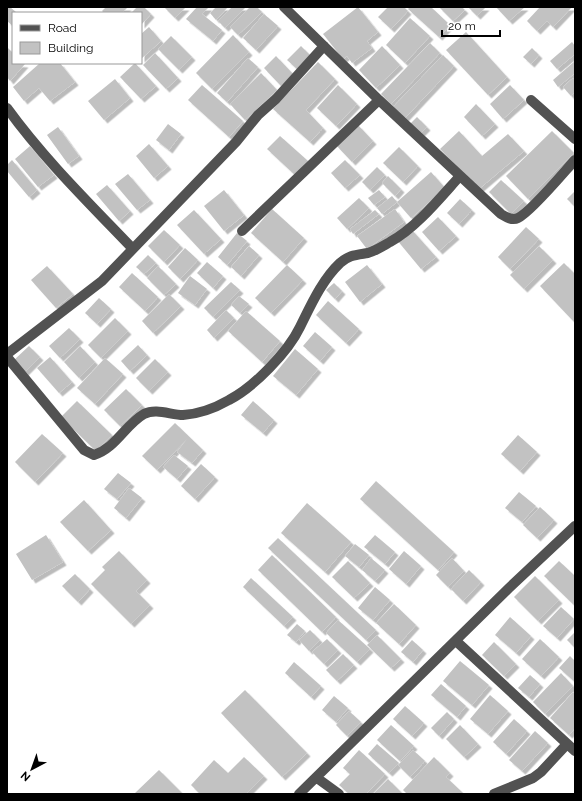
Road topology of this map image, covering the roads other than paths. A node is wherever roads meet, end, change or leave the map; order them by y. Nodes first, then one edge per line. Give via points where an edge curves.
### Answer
1 (284, 7) edge
2 (324, 46) junction
3 (379, 100) junction
4 (531, 100) dead end
5 (7, 108) edge
6 (575, 139) edge
7 (575, 160) edge
8 (460, 176) junction
9 (242, 230) dead end
10 (133, 249) junction
11 (7, 356) edge
12 (575, 526) edge
13 (456, 641) junction
14 (567, 744) junction
15 (575, 751) edge
16 (317, 778) junction
17 (299, 794) edge
18 (339, 794) edge
19 (494, 794) edge

1 - 2 street
2 - 3 street
2 - 10 street via 310,64 258,115 236,142
3 - 8 street
3 - 9 street
4 - 6 street
5 - 10 street via 27,137 49,162
7 - 8 street via 529,210 513,219 501,214
8 - 11 street via 422,216 391,242 368,252 357,253 336,267 328,276 300,328 283,352 230,400 198,413 146,413 133,422 103,452 94,456 84,450
10 - 11 street via 102,281
12 - 13 street
13 - 14 street
13 - 16 street
14 - 15 street
14 - 19 street via 537,775
16 - 17 street
16 - 18 street

